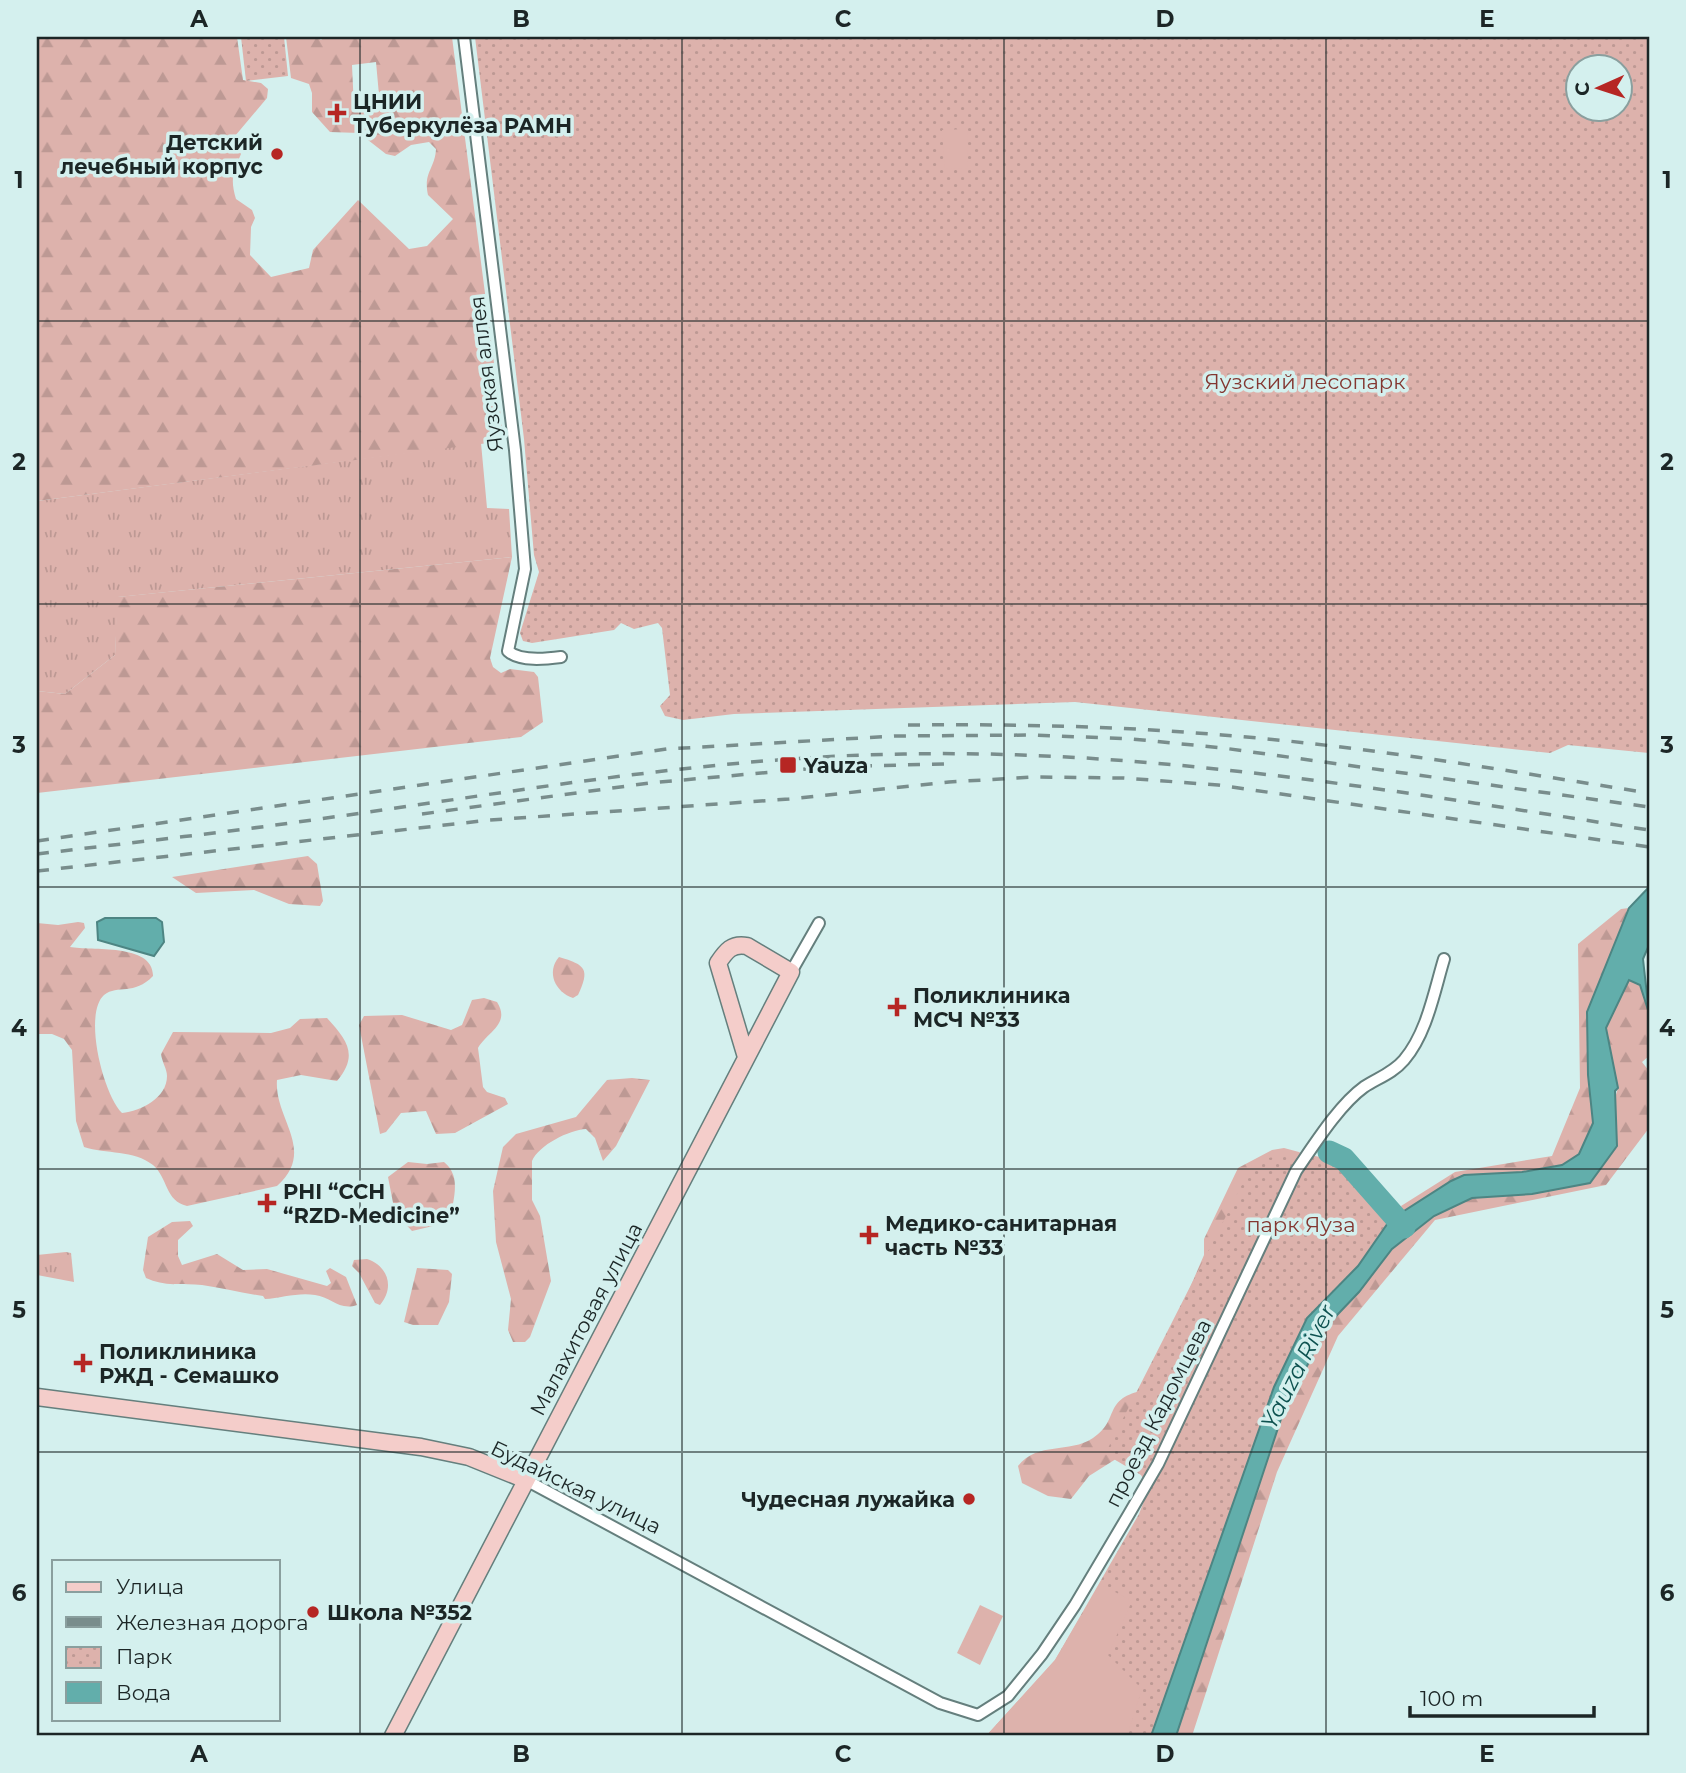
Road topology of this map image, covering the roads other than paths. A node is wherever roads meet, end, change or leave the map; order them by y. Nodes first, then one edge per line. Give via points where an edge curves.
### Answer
1 (464, 37) edge
2 (561, 657) dead end
3 (819, 923) dead end
4 (1444, 959) dead end
5 (791, 972) junction
6 (746, 1057) junction
7 (37, 1397) edge
8 (526, 1480) junction
9 (978, 1715) joint
10 (393, 1736) edge

1 - 2 street, Яузская аллея via 515,450 525,569 508,651 542,659
3 - 5 street, Малахитовая улица
4 - 9 street, проезд Кадомцева via 1425,1021 1405,1059 1387,1076 1363,1088 1296,1171 1158,1464 1075,1605 1008,1696
5 - 6 street, Малахитовая улица
5 - 6 street via 740,944 727,950 718,963
6 - 8 street, Малахитовая улица
7 - 8 street, Будайская улица via 421,1447 469,1457
8 - 9 street, Будайская улица via 940,1703
8 - 10 street, Малахитовая улица

